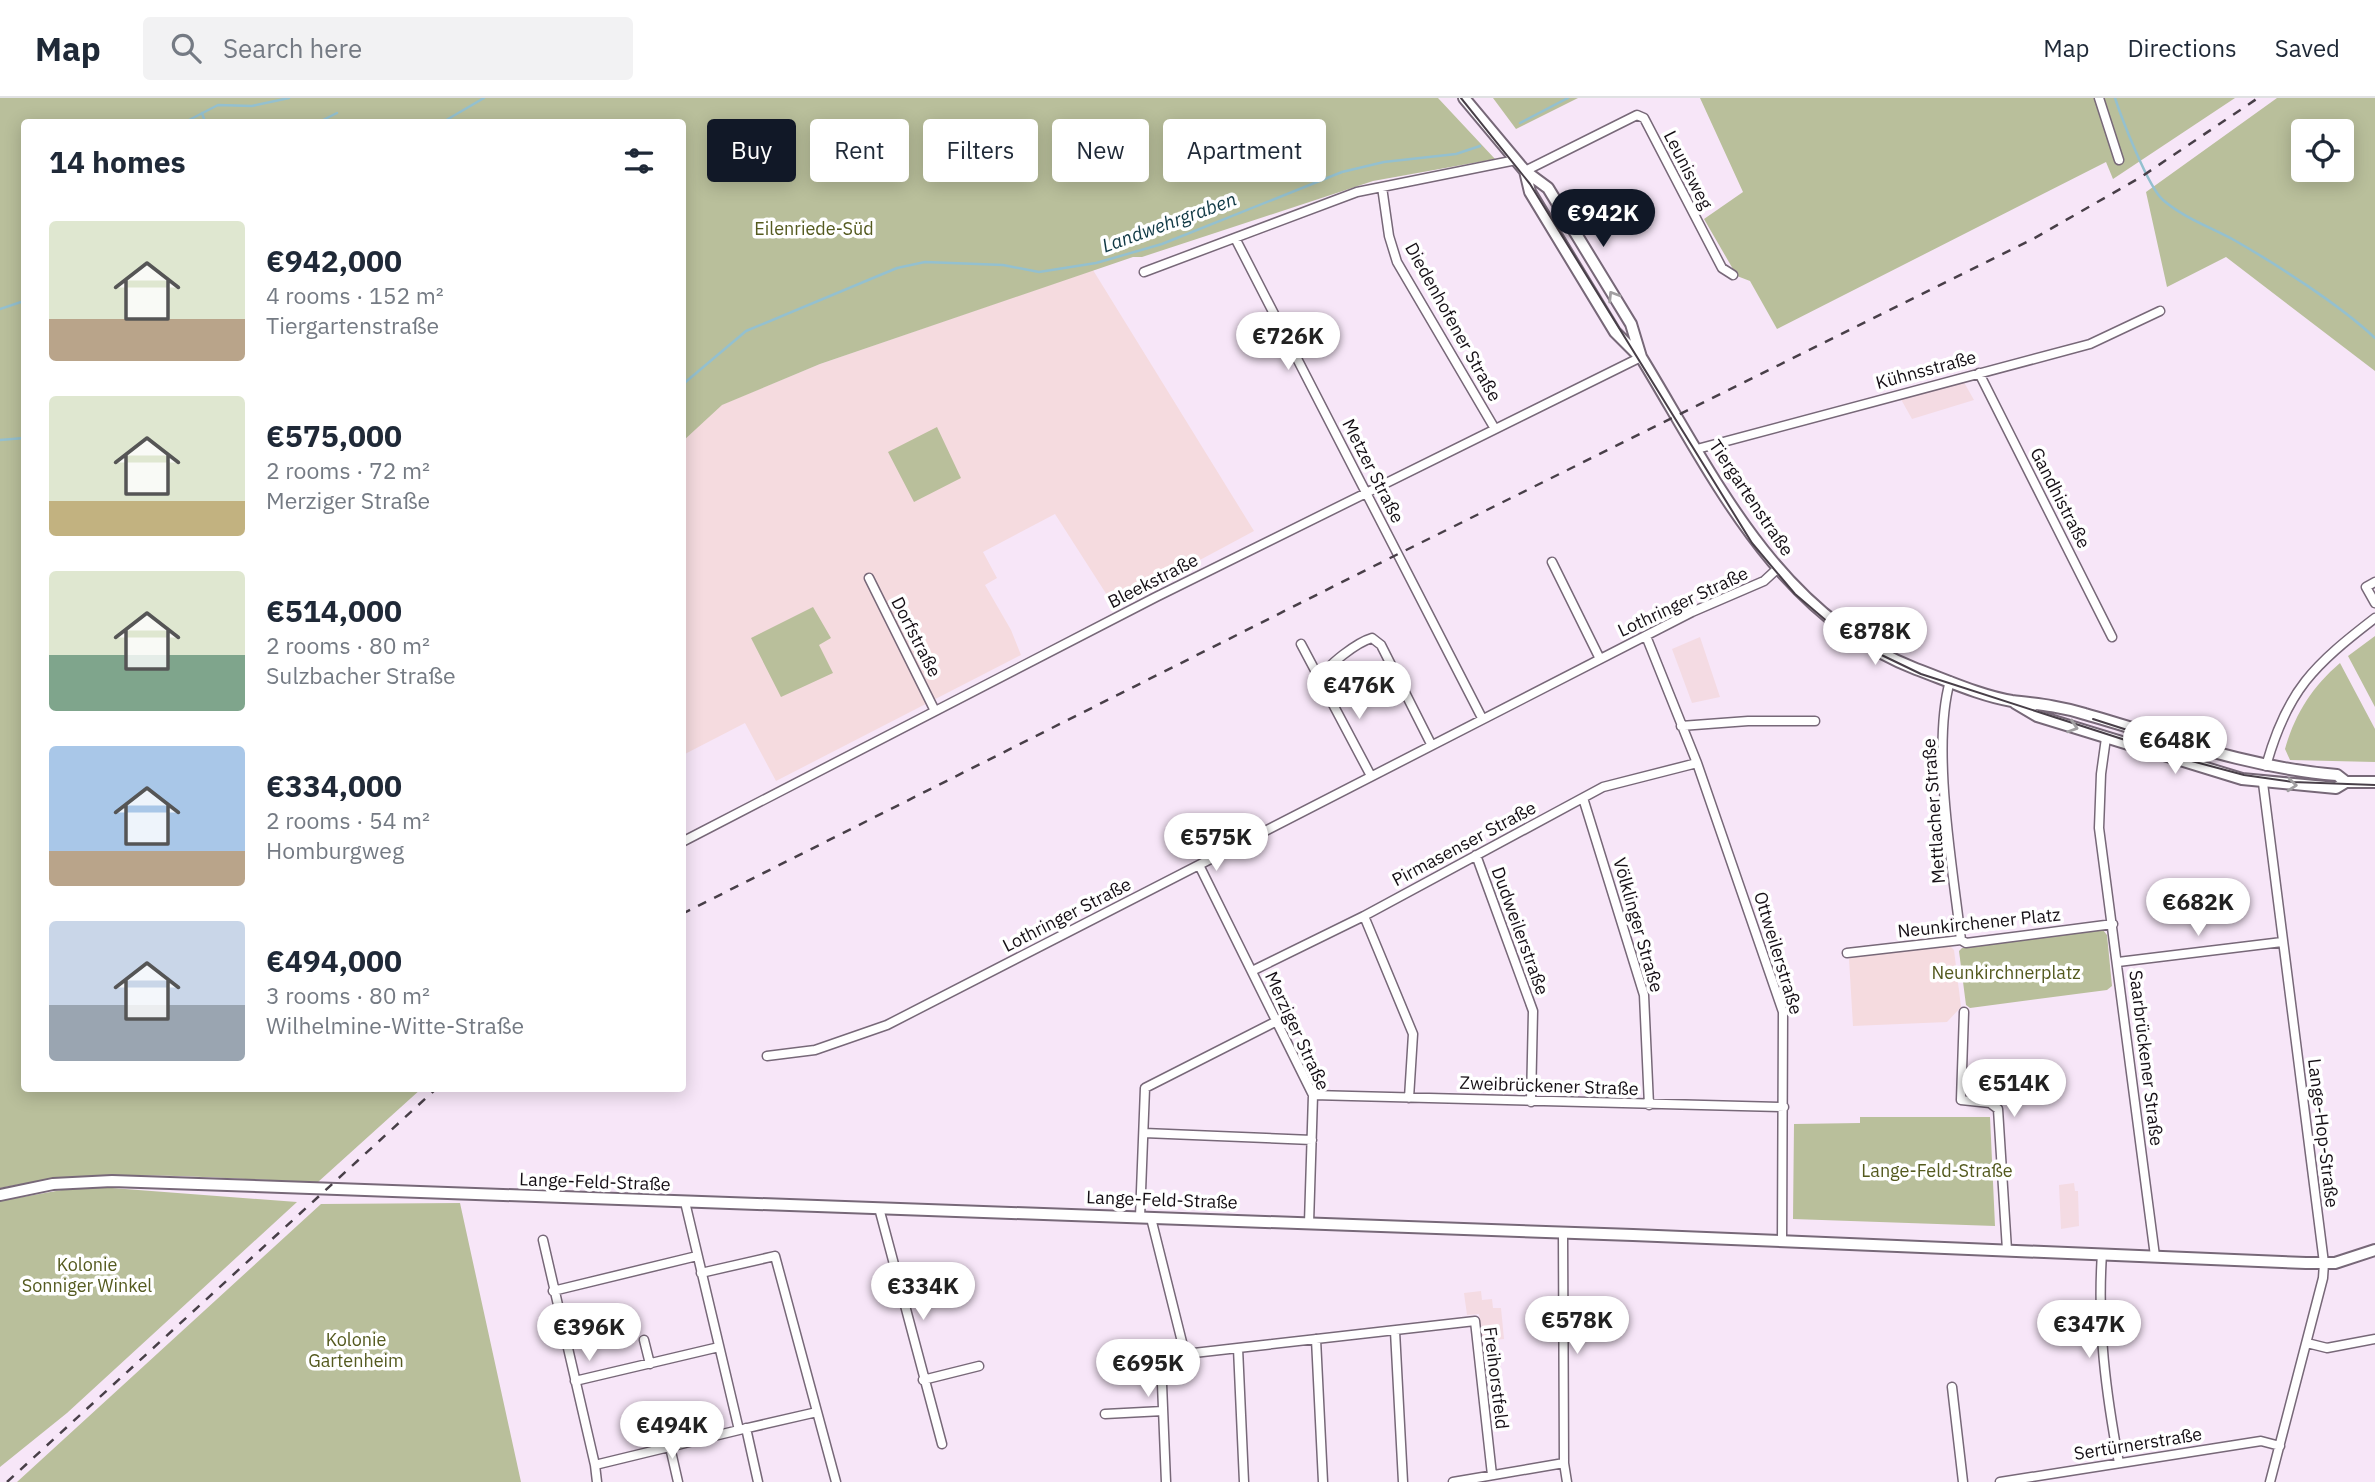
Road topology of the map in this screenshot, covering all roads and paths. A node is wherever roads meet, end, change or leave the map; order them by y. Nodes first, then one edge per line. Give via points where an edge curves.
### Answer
1 (1464, 98) edge
2 (2098, 98) edge
3 (1516, 160) junction
4 (2119, 160) dead end
5 (1525, 171) junction
6 (1382, 187) junction
7 (1235, 238) junction
8 (1144, 272) dead end
9 (1733, 275) dead end
10 (2160, 311) dead end
11 (1641, 358) junction
12 (1979, 373) junction
13 (1495, 429) junction
14 (1697, 449) junction
15 (1366, 493) junction
16 (1552, 562) dead end
17 (1777, 569) junction
18 (869, 578) dead end
19 (2375, 582) edge
20 (2375, 603) edge
21 (2375, 618) edge
22 (1646, 636) junction
23 (2112, 637) dead end
24 (1301, 644) dead end
25 (1600, 659) junction
26 (1321, 679) junction
27 (1950, 681) junction
28 (2011, 701) junction
29 (935, 710) junction
30 (1482, 718) junction
31 (1815, 721) dead end
32 (1681, 726) junction
33 (2106, 738) junction
34 (1431, 744) junction
35 (1697, 763) junction
36 (2266, 766) junction
37 (1371, 776) junction
38 (2346, 782) junction
39 (2375, 782) edge
40 (2263, 783) junction
41 (1583, 797) junction
42 (686, 840) edge
43 (1476, 855) junction
44 (1199, 865) junction
45 (1364, 916) junction
46 (2113, 924) junction
47 (1961, 940) junction
48 (2282, 942) junction
49 (1847, 953) dead end
50 (2118, 962) junction
51 (1252, 971) junction
52 (1964, 1012) dead end
53 (1275, 1022) junction
54 (767, 1056) dead end
55 (1313, 1095) junction
56 (1409, 1098) junction
57 (1531, 1102) junction
58 (1649, 1105) junction
59 (1784, 1107) junction
60 (1144, 1133) junction
61 (1312, 1140) junction
62 (0, 1195) edge
63 (685, 1202) junction
64 (879, 1208) junction
65 (1146, 1217) junction
66 (1309, 1223) junction
67 (1563, 1233) junction
68 (543, 1240) dead end
69 (1782, 1242) junction
70 (2007, 1250) junction
71 (2375, 1250) edge
72 (2102, 1254) junction
73 (697, 1256) junction
74 (2155, 1256) junction
75 (2324, 1263) junction
76 (701, 1273) junction
77 (553, 1291) junction
78 (1395, 1331) junction
79 (1316, 1339) junction
80 (2375, 1339) edge
81 (644, 1340) dead end
82 (2307, 1343) junction
83 (719, 1347) junction
84 (1238, 1348) junction
85 (1185, 1354) junction
86 (1122, 1359) dead end
87 (1161, 1359) junction
88 (650, 1364) junction
89 (979, 1366) dead end
90 (923, 1380) junction
91 (575, 1381) junction
92 (1952, 1387) dead end
93 (1163, 1411) junction
94 (817, 1412) junction
95 (1105, 1414) dead end
96 (742, 1429) junction
97 (942, 1444) dead end
98 (2280, 1446) junction
99 (670, 1447) junction
100 (1564, 1463) junction
101 (2119, 1463) junction
102 (595, 1465) junction
103 (1492, 1475) junction
104 (597, 1482) edge
105 (678, 1482) edge
106 (758, 1482) edge
107 (836, 1482) edge
108 (1166, 1482) edge
109 (1244, 1482) edge
110 (1323, 1482) edge
111 (1403, 1482) edge
112 (1453, 1482) edge
113 (1567, 1482) edge
114 (1963, 1482) edge
115 (2000, 1482) edge
116 (2270, 1482) edge

1 - 3 street
2 - 4 street
3 - 5 street
3 - 6 street
5 - 9 street, Leunisweg via 1637,115 1644,118 1722,268
5 - 11 street, Tiergartenstraße via 1530,192 1612,328
11 -> 5 street, Tiergartenstraße via 1633,328 1548,188
6 - 7 street
6 - 13 street, Diedenhofener Straße via 1397,262
7 - 8 street
7 - 15 street, Metzer Straße
10 - 12 street, Kühnsstraße via 2090,344
11 - 13 street, Bleekstraße
11 - 14 street, Tiergartenstraße
12 - 14 street, Kühnsstraße
12 - 23 street, Gandhistraße
13 - 15 street, Bleekstraße
14 - 17 street, Tiergartenstraße
15 - 29 street, Bleekstraße
15 - 30 street, Metzer Straße
16 - 25 street
17 - 22 street, Lothringer Straße via 1764,581
17 - 27 street, Tiergartenstraße via 1832,622 1865,644
18 - 29 street, Dorfstraße
19 - 20 street via 2366,587
21 - 36 street via 2324,658 2294,695 2283,713
22 - 25 street, Lothringer Straße
22 - 32 street, Ottweilerstraße
24 - 26 street
25 - 30 street, Lothringer Straße
26 - 34 street via 1372,638 1381,645
26 - 37 street
27 - 28 street, Tiergartenstraße
27 - 47 street, Mettlacher Straße via 1944,758
28 -> 33 street, Tiergartenstraße via 2037,716
28 - 36 street, Tiergartenstraße via 2042,702
29 - 42 street, Bleekstraße
30 - 34 street, Lothringer Straße
31 - 32 street
32 - 35 street, Ottweilerstraße
33 - 40 street, Tiergartenstraße
33 - 46 street, Saarbrückener Straße via 2099,828
34 - 37 street, Lothringer Straße
35 - 41 street, Pirmasenser Straße via 1604,787
35 - 59 street, Ottweilerstraße via 1783,1012
36 - 38 street, Tiergartenstraße via 2337,775
36 - 40 street
37 - 44 street, Lothringer Straße
38 - 39 street, Tiergartenstraße
40 -> 38 street, Tiergartenstraße via 2336,788
40 - 48 street, Lange-Hop-Straße
41 - 43 street, Pirmasenser Straße
41 - 58 street, Völklinger Straße via 1644,995
43 - 45 street, Pirmasenser Straße
43 - 57 street, Dudweilerstraße via 1533,1010
44 - 51 street, Merziger Straße
44 - 54 street, Lothringer Straße via 887,1025 815,1050
45 - 51 street, Pirmasenser Straße
45 - 56 street via 1413,1034
46 - 47 street, Neunkirchener Platz via 1966,943
46 - 50 street, Saarbrückener Straße
47 - 49 street, Neunkirchener Platz
48 - 50 street
48 - 75 street, Lange-Hop-Straße
50 - 74 street, Saarbrückener Straße
51 - 53 street, Merziger Straße
52 - 70 street via 1961,1100 1990,1103 1998,1109
53 - 55 street, Merziger Straße
53 - 60 street via 1145,1088
55 - 56 street, Zweibrückener Straße
55 - 61 street, Merziger Straße
56 - 57 street, Zweibrückener Straße
57 - 58 street, Zweibrückener Straße
58 - 59 street, Zweibrückener Straße
59 - 69 street, Ottweilerstraße
60 - 61 street
60 - 65 street
61 - 66 street, Merziger Straße
62 - 63 street, Lange-Feld-Straße via 53,1184 112,1181
63 - 64 street, Lange-Feld-Straße
63 - 73 street
64 - 65 street, Lange-Feld-Straße
64 - 90 street
65 - 66 street, Lange-Feld-Straße
65 - 85 street
66 - 67 street, Lange-Feld-Straße
67 - 69 street, Lange-Feld-Straße
67 - 100 street
68 - 77 street
69 - 70 street, Lange-Feld-Straße
70 - 72 street, Lange-Feld-Straße
71 - 75 street, Lange-Feld-Straße
72 - 74 street, Lange-Feld-Straße
72 - 101 street via 2107,1398
73 - 76 street
73 - 77 street
74 - 75 street, Lange-Feld-Straße
75 - 82 street, Lange-Hop-Straße
76 - 83 street
76 - 94 street via 775,1256
77 - 91 street
78 - 79 street, Freihorstfeld
78 - 103 street, Freihorstfeld via 1475,1321
78 - 111 street
79 - 84 street, Freihorstfeld
79 - 110 street
80 - 82 street via 2327,1348
81 - 88 street
82 - 98 street, Lange-Hop-Straße
83 - 88 street
83 - 96 street
84 - 85 street, Freihorstfeld
84 - 109 street
85 - 87 street, Freihorstfeld
86 - 87 street, Freihorstfeld
87 - 93 street
88 - 91 street
89 - 90 street
90 - 97 street
91 - 102 street
92 - 114 street
93 - 95 street
93 - 108 street
94 - 96 street
94 - 107 street
96 - 99 street
96 - 106 street
98 - 101 street, Sertürnerstraße via 2261,1441
98 - 116 street, Lange-Hop-Straße
99 - 102 street
99 - 105 street
100 - 103 street
100 - 113 street
101 - 115 street, Sertürnerstraße
102 - 104 street
103 - 112 street

